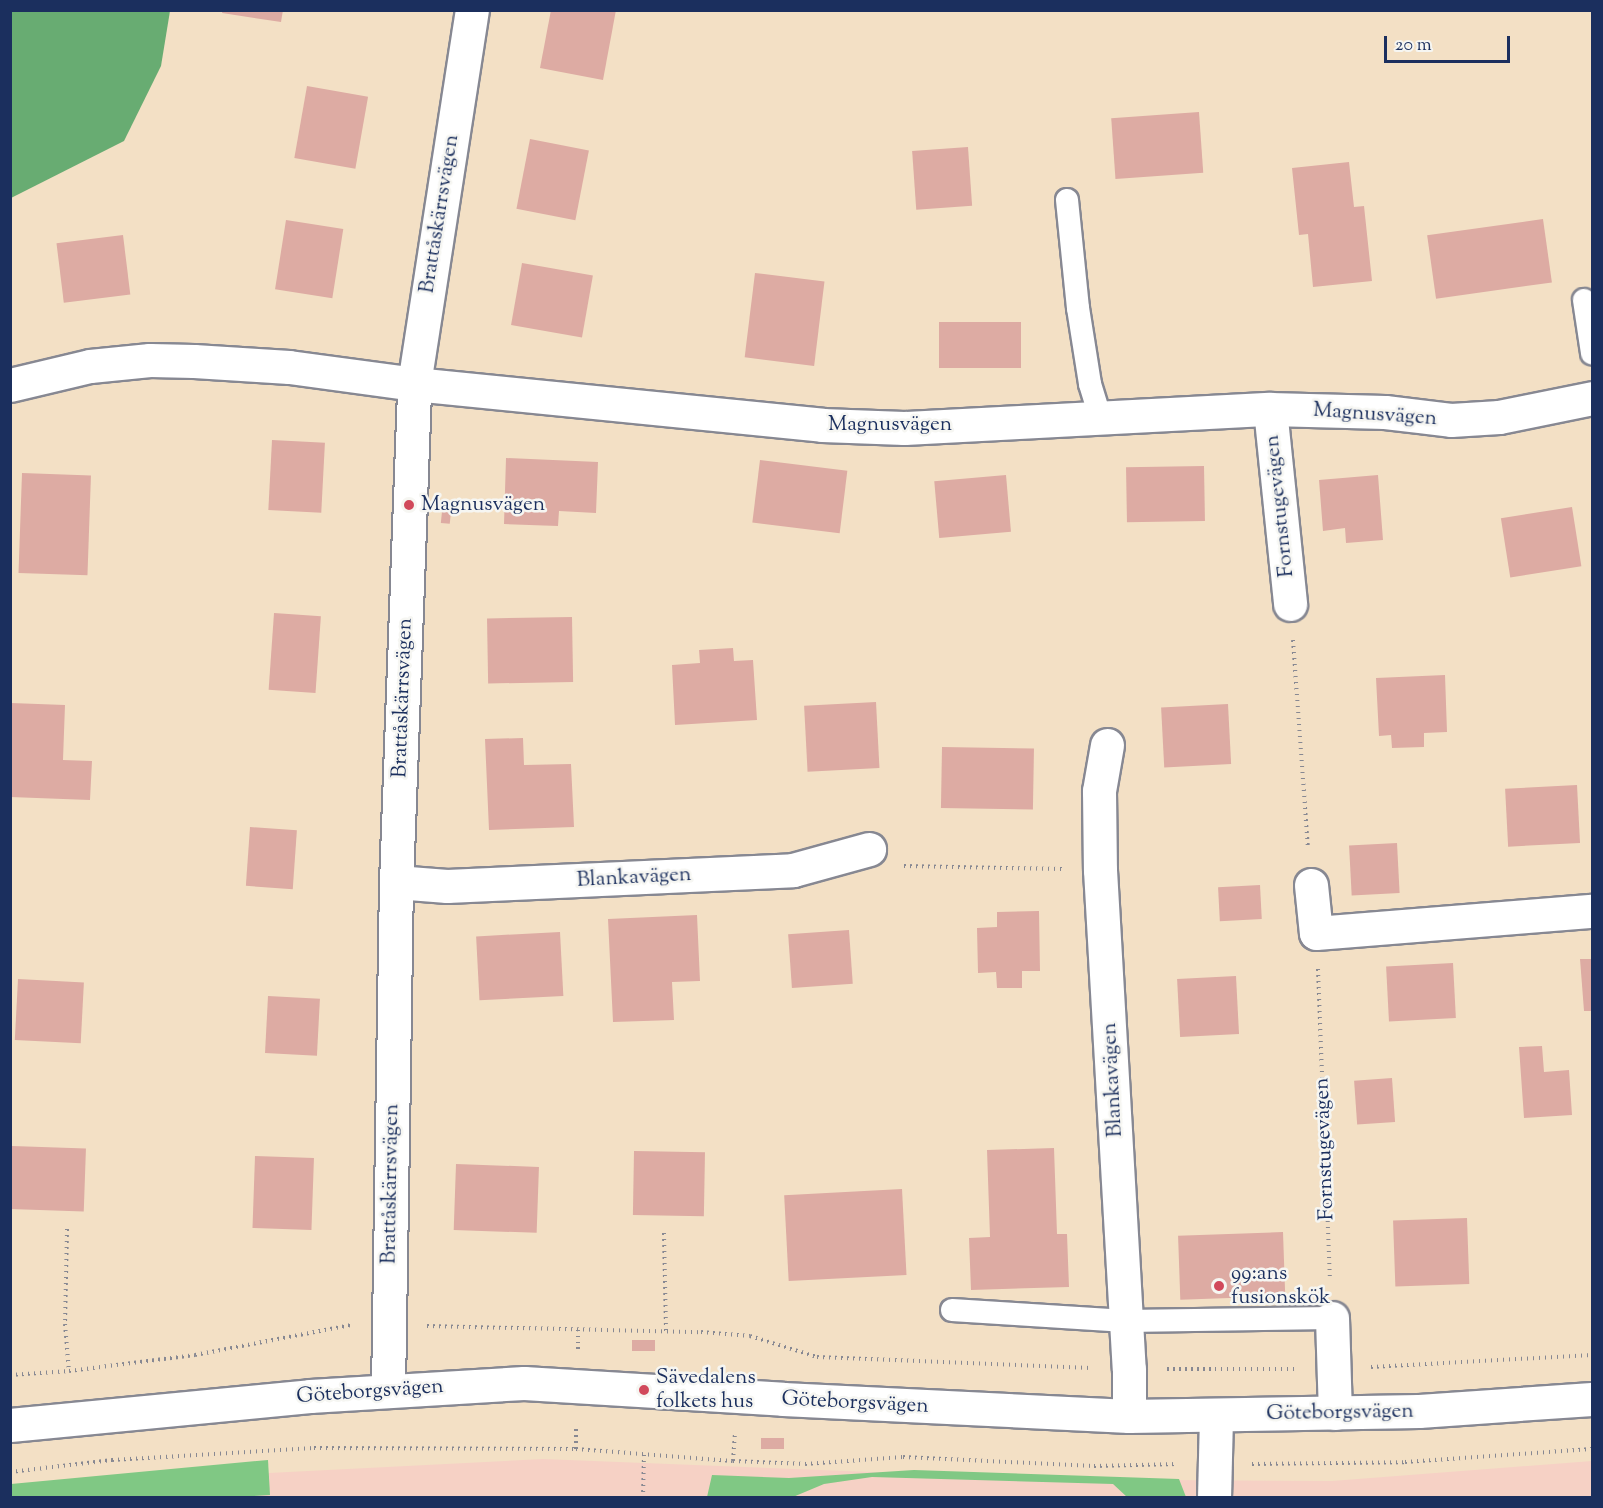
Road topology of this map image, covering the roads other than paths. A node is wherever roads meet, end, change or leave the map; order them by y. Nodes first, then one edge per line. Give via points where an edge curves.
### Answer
1 (472, 10) edge
2 (1067, 200) dead end
3 (1584, 300) dead end
4 (1593, 353) edge
5 (414, 384) junction
6 (10, 385) edge
7 (1593, 398) edge
8 (1270, 409) junction
9 (1100, 417) junction
10 (1290, 604) road end
11 (1107, 745) dead end
12 (868, 849) road end
13 (396, 882) junction
14 (1311, 885) road end
15 (1593, 911) edge
16 (952, 1310) dead end
17 (1332, 1318) joint
18 (1126, 1321) junction
19 (388, 1390) junction
20 (1593, 1399) edge
21 (1335, 1413) junction
22 (1129, 1416) junction
23 (1216, 1416) junction
24 (10, 1425) edge
25 (1214, 1497) edge

1 - 5 street, Brattåskärrsvägen
2 - 9 lane via 1078,308 1090,384
3 - 4 lane
5 - 6 street, Magnusvägen via 289,368 150,360 90,366
5 - 9 street, Magnusvägen via 822,425 903,428
5 - 13 street, Brattåskärrsvägen
7 - 8 street, Magnusvägen via 1499,417 1451,420 1384,412
8 - 9 street, Magnusvägen
8 - 10 street, Fornstugevägen
11 - 18 street, Blankavägen via 1099,791 1100,870
12 - 13 street, Blankavägen via 792,870 447,886
13 - 19 street, Brattåskärrsvägen
14 - 15 street via 1316,933
16 - 18 lane
17 - 18 lane
17 - 21 street
18 - 22 street, Blankavägen
19 - 22 street, Göteborgsvägen via 524,1383
19 - 24 street, Göteborgsvägen
20 - 21 street, Göteborgsvägen
21 - 23 street, Göteborgsvägen
22 - 23 street, Göteborgsvägen
23 - 25 street

